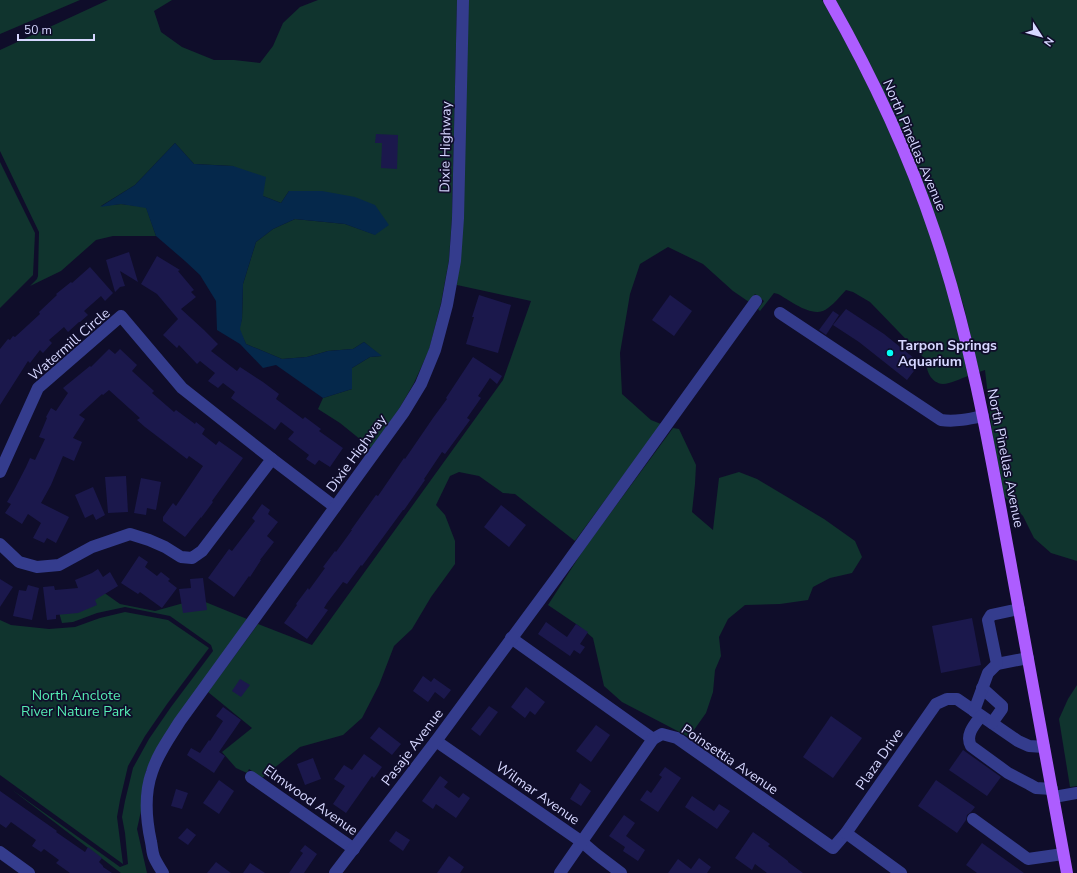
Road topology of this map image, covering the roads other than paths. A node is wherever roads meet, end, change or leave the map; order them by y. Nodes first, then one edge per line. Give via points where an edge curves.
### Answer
1 (463, 0) edge
2 (829, 0) edge
3 (756, 301) dead end
4 (780, 313) dead end
5 (983, 416) junction
6 (272, 459) junction
7 (0, 472) edge
8 (335, 507) junction
9 (0, 544) edge
10 (1019, 610) junction
11 (511, 638) junction
12 (1028, 658) junction
13 (997, 664) junction
14 (982, 688) junction
15 (977, 713) junction
16 (992, 723) junction
17 (653, 739) junction
18 (436, 740) junction
19 (1044, 747) junction
20 (251, 777) dead end
21 (1053, 793) junction
22 (1077, 793) edge
23 (973, 819) dead end
24 (846, 832) junction
25 (582, 842) junction
26 (833, 848) joint
27 (354, 849) junction
28 (0, 852) edge
29 (1063, 854) junction
30 (29, 873) edge
31 (163, 873) edge
32 (336, 873) edge
33 (560, 873) edge
34 (621, 873) edge
35 (901, 873) edge
36 (1067, 873) edge

1 - 8 street, Dixie Highway via 455,261 436,350 421,384 404,412
2 - 5 main road, North Pinellas Avenue via 901,143 935,232 958,308
3 - 11 street, Pasaje Avenue
4 - 5 street via 941,420 957,421
5 - 10 main road, North Pinellas Avenue
6 - 7 street, Watermill Circle via 182,388 121,316 38,388
6 - 8 street, Watermill Circle
6 - 9 street via 202,551 192,558 181,557 165,547 130,534 92,547 59,565 37,568 18,562
8 - 31 street, Dixie Highway via 180,721 157,760 147,793 147,812 154,857
10 - 12 main road, North Pinellas Avenue
10 - 13 street via 991,615 988,620
11 - 17 street
11 - 18 street, Pasaje Avenue
12 - 13 street
12 - 19 main road, North Pinellas Avenue
13 - 14 street via 988,673
14 - 15 street
14 - 16 street via 1002,706
15 - 16 street
15 - 21 street via 968,736 971,746 1008,773 1036,788
15 - 24 street, Plaza Drive via 957,699 947,699 936,704
16 - 19 street via 1018,741 1029,746
17 - 25 street
17 - 26 street, Poinsettia Avenue via 662,734 677,738
18 - 25 street, Wilmar Avenue
18 - 27 street, Pasaje Avenue
19 - 21 main road, North Pinellas Avenue
20 - 27 street, Elmwood Avenue
21 - 22 street
21 - 29 main road, North Pinellas Avenue
23 - 29 street via 1028,859
24 - 26 street, Plaza Drive
24 - 35 street
25 - 33 street
25 - 34 street, Wilmar Avenue
27 - 32 street, Pasaje Avenue
28 - 30 street
29 - 36 main road, North Pinellas Avenue

